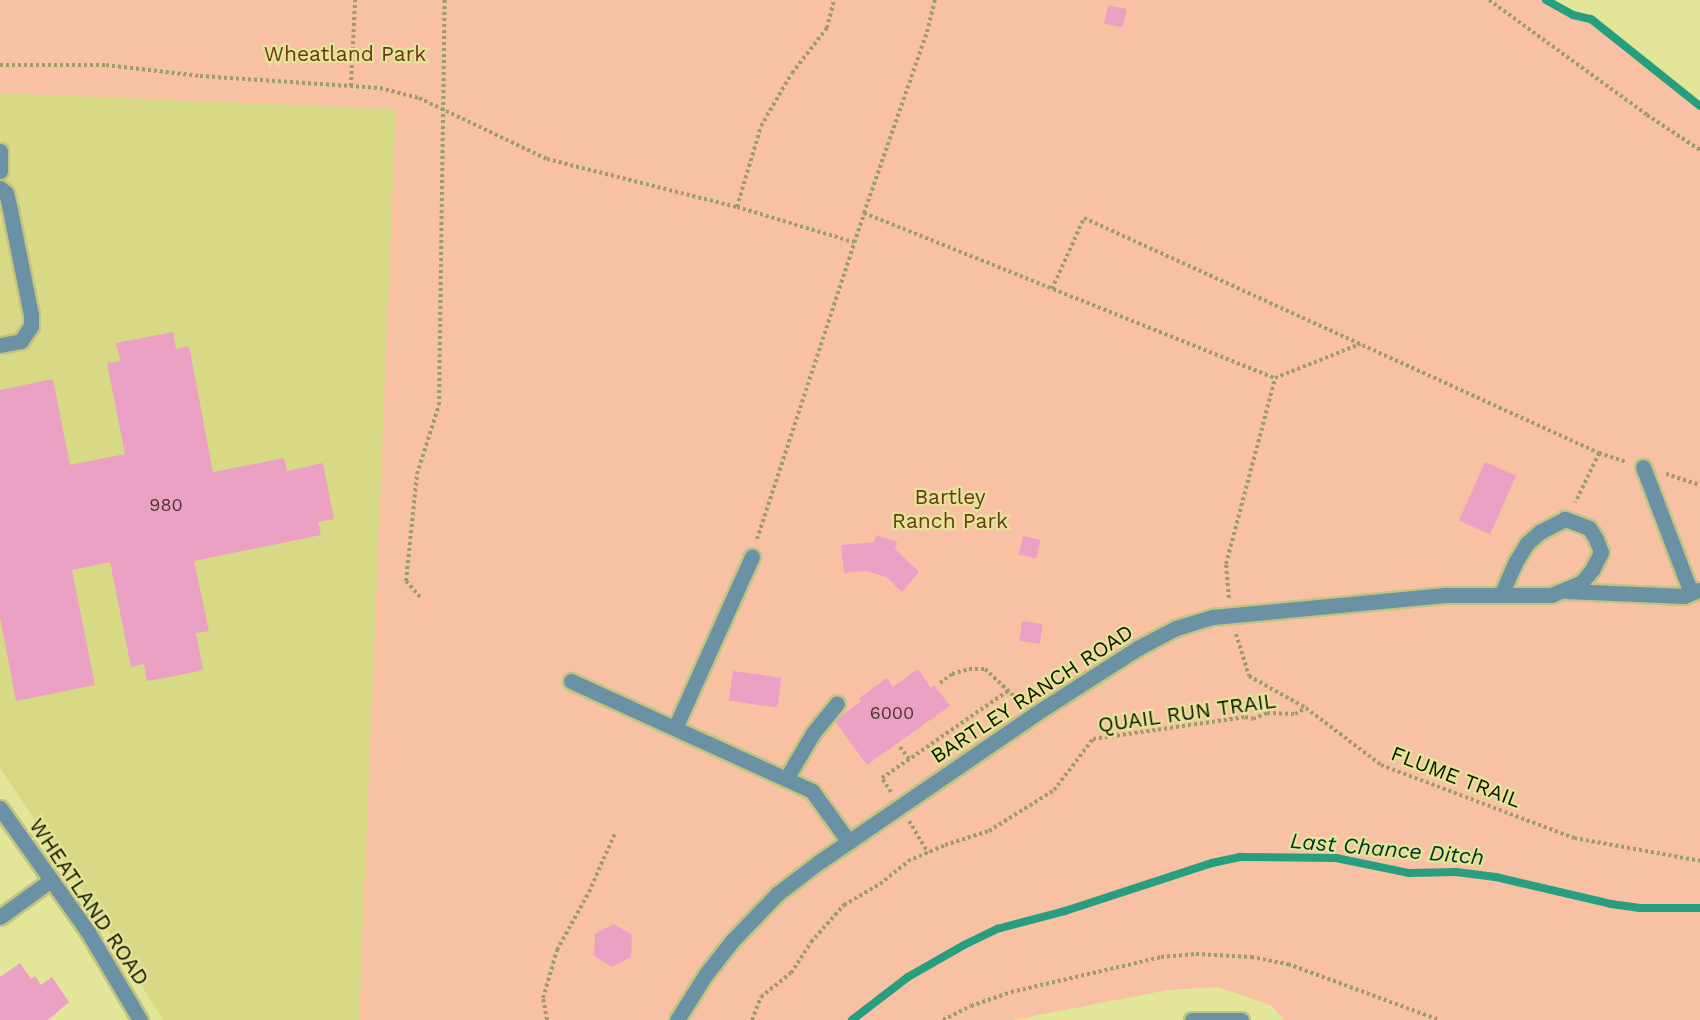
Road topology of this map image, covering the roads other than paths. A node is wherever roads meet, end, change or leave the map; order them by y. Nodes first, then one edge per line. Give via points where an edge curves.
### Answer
1 (0, 151) edge
2 (0, 171) edge
3 (0, 188) edge
4 (0, 345) edge
5 (1642, 467) dead end
6 (752, 557) road end
7 (1567, 591) junction
8 (1696, 591) edge
9 (1501, 595) junction
10 (571, 681) dead end
11 (837, 704) dead end
12 (675, 728) junction
13 (786, 779) junction
14 (0, 808) edge
15 (849, 842) junction
16 (51, 880) junction
17 (0, 917) edge
18 (140, 1020) edge
19 (677, 1020) edge
20 (1192, 1020) edge
21 (1241, 1020) edge

1 - 2 street
3 - 4 street via 9,205 31,326 21,341
5 - 8 street
6 - 12 street
7 - 8 street, BARTLEY RANCH ROAD via 1684,596
7 - 9 street, BARTLEY RANCH ROAD via 1551,595
7 - 9 street via 1581,583 1601,552 1589,528 1565,519 1527,543
9 - 15 street, BARTLEY RANCH ROAD via 1445,595 1231,615 1176,628 1031,717
10 - 12 street
11 - 13 street via 813,733
12 - 13 street
13 - 15 street via 812,791
14 - 16 street, WHEATLAND ROAD
15 - 19 street, BARTLEY RANCH ROAD via 777,894 732,940
16 - 17 street
16 - 18 street, WHEATLAND ROAD via 88,932
20 - 21 street

